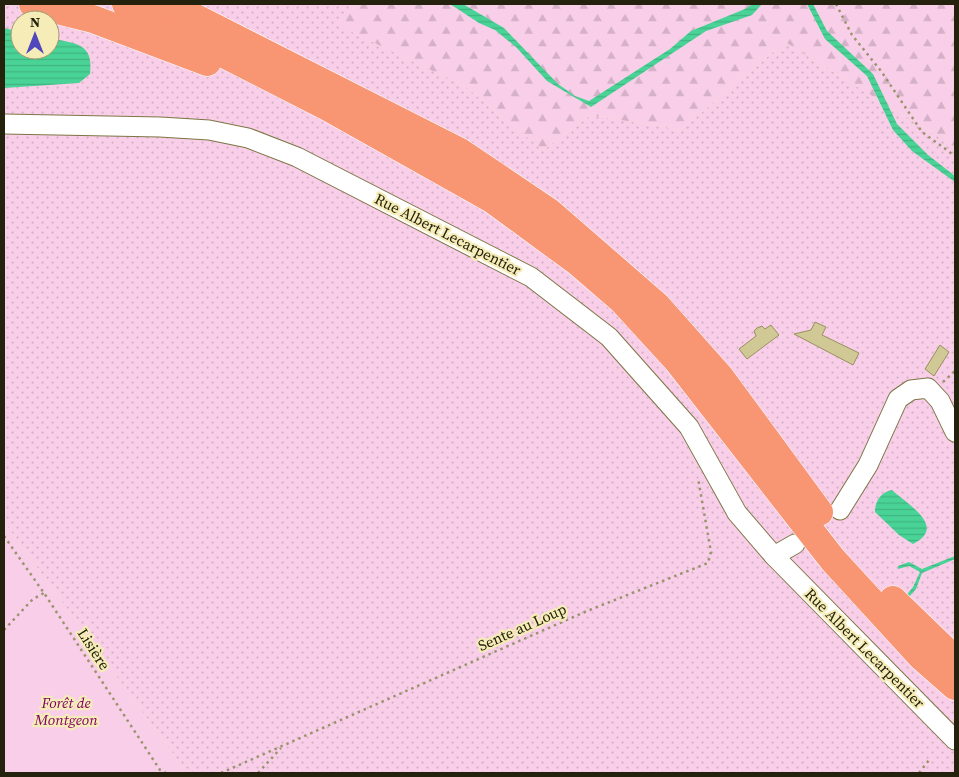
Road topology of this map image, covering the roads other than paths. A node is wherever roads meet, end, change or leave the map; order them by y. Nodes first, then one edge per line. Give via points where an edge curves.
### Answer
1 (33, 4) edge
2 (126, 4) edge
3 (168, 4) edge
4 (188, 4) edge
5 (301, 71) junction
6 (328, 107) junction
7 (4, 124) edge
8 (955, 432) edge
9 (840, 510) dead end
10 (796, 544) dead end
11 (774, 556) junction
12 (833, 560) junction
13 (955, 660) edge
14 (955, 686) edge
15 (955, 703) edge
16 (955, 740) edge

1 - 6 highway via 93,20
2 - 6 highway
3 - 5 highway
4 - 5 highway
5 - 13 highway via 460,152 549,212 603,256 657,306 720,377 871,579
6 - 12 highway via 492,199 578,262 623,301 677,360
7 - 11 street, Rue Albert Lecarpentier via 160,127 208,130 248,138 297,157 531,277 609,337 688,427 737,512
8 - 9 street via 940,401 928,388 911,390 898,399 868,465
10 - 11 street
11 - 16 street, Rue Albert Lecarpentier
12 - 14 highway via 922,657
12 - 15 highway via 924,674

